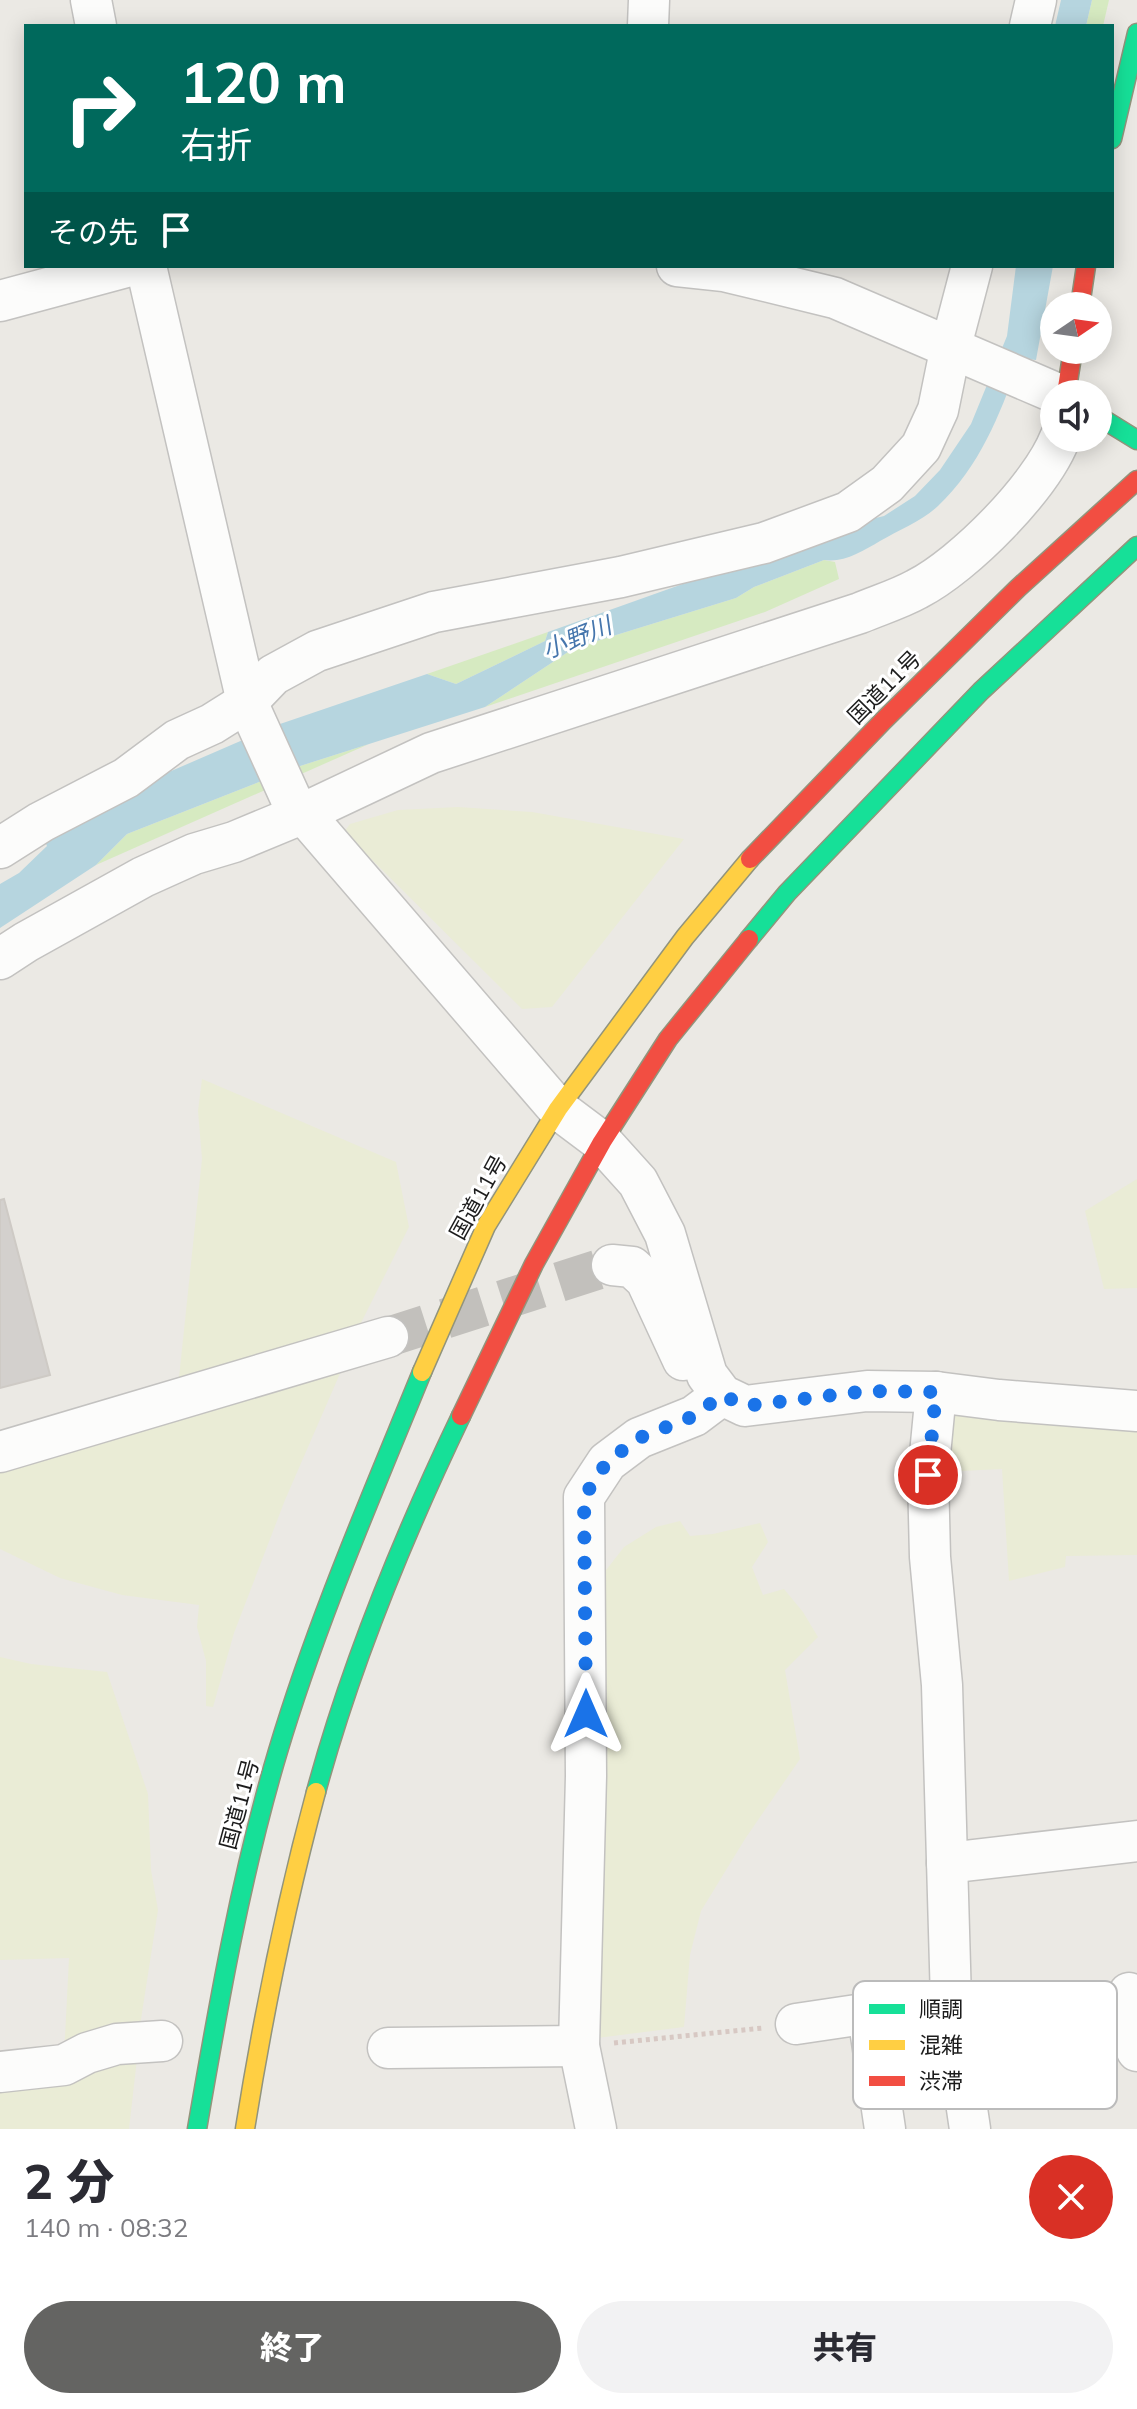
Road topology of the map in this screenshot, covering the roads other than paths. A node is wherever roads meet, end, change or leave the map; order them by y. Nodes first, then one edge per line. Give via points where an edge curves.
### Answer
1 (91, 0) edge
2 (649, 0) edge
3 (1036, 0) edge
4 (96, 24) edge
5 (648, 24) edge
6 (1030, 24) edge
7 (1137, 33) edge
8 (1114, 131) edge
9 (123, 268) edge
10 (146, 268) edge
11 (696, 268) edge
12 (972, 268) edge
13 (1086, 268) edge
14 (1082, 292) edge
15 (0, 301) edge
16 (956, 348) junction
17 (1040, 385) edge
18 (1112, 425) edge
19 (1137, 440) edge
20 (1054, 452) edge
21 (1137, 480) edge
22 (1137, 546) edge
23 (251, 713) junction
24 (298, 806) junction
25 (0, 848) edge
26 (0, 959) edge
27 (558, 1109) junction
28 (602, 1142) junction
29 (612, 1265) tunnel mouth
30 (388, 1337) tunnel mouth
31 (714, 1385) junction
32 (936, 1392) junction
33 (1137, 1411) edge
34 (0, 1452) edge
35 (1137, 1841) edge
36 (947, 1863) junction
37 (950, 1981) edge
38 (1121, 1994) edge
39 (853, 2017) edge
40 (796, 2024) road end
41 (162, 2041) dead end
42 (579, 2046) junction
43 (388, 2048) dead end
44 (1137, 2051) edge
45 (0, 2072) edge
46 (882, 2109) edge
47 (967, 2109) edge
48 (197, 2129) edge
49 (245, 2129) edge
50 (596, 2129) edge
51 (885, 2129) edge
52 (970, 2129) edge

1 - 4 street
2 - 5 street
3 - 6 street
7 - 8 main road
9 - 15 street
10 - 23 street
11 - 16 street via 835,298
12 - 16 street
13 - 14 main road
16 - 17 street
16 - 23 street via 921,447 887,484 848,512 764,543 434,612 317,651 273,675
18 - 19 main road
20 - 24 street via 1023,496 964,556 918,589 860,613 431,753
21 - 27 main road, 国道11号 via 995,610 745,865
22 - 28 main road via 981,691 787,893 668,1039
23 - 24 street
23 - 25 street via 177,740 126,778
24 - 26 street via 234,842 143,877
24 - 27 street
27 - 28 street
27 - 48 main road, 国道11号 via 486,1226 317,1633 250,1853
28 - 31 street via 638,1182 665,1234
28 - 49 main road via 534,1264 417,1507 361,1655 297,1862
29 - 31 street via 632,1267 646,1280 679,1355
30 - 34 street
31 - 32 street via 745,1406 867,1391
31 - 42 street via 694,1416 639,1438 607,1462 584,1497 586,1776
32 - 33 street
32 - 36 street via 928,1475
35 - 36 street
36 - 37 street
38 - 44 street
39 - 40 street
41 - 45 street via 117,2044 64,2065
42 - 43 street
42 - 50 street
46 - 51 street
47 - 52 street

